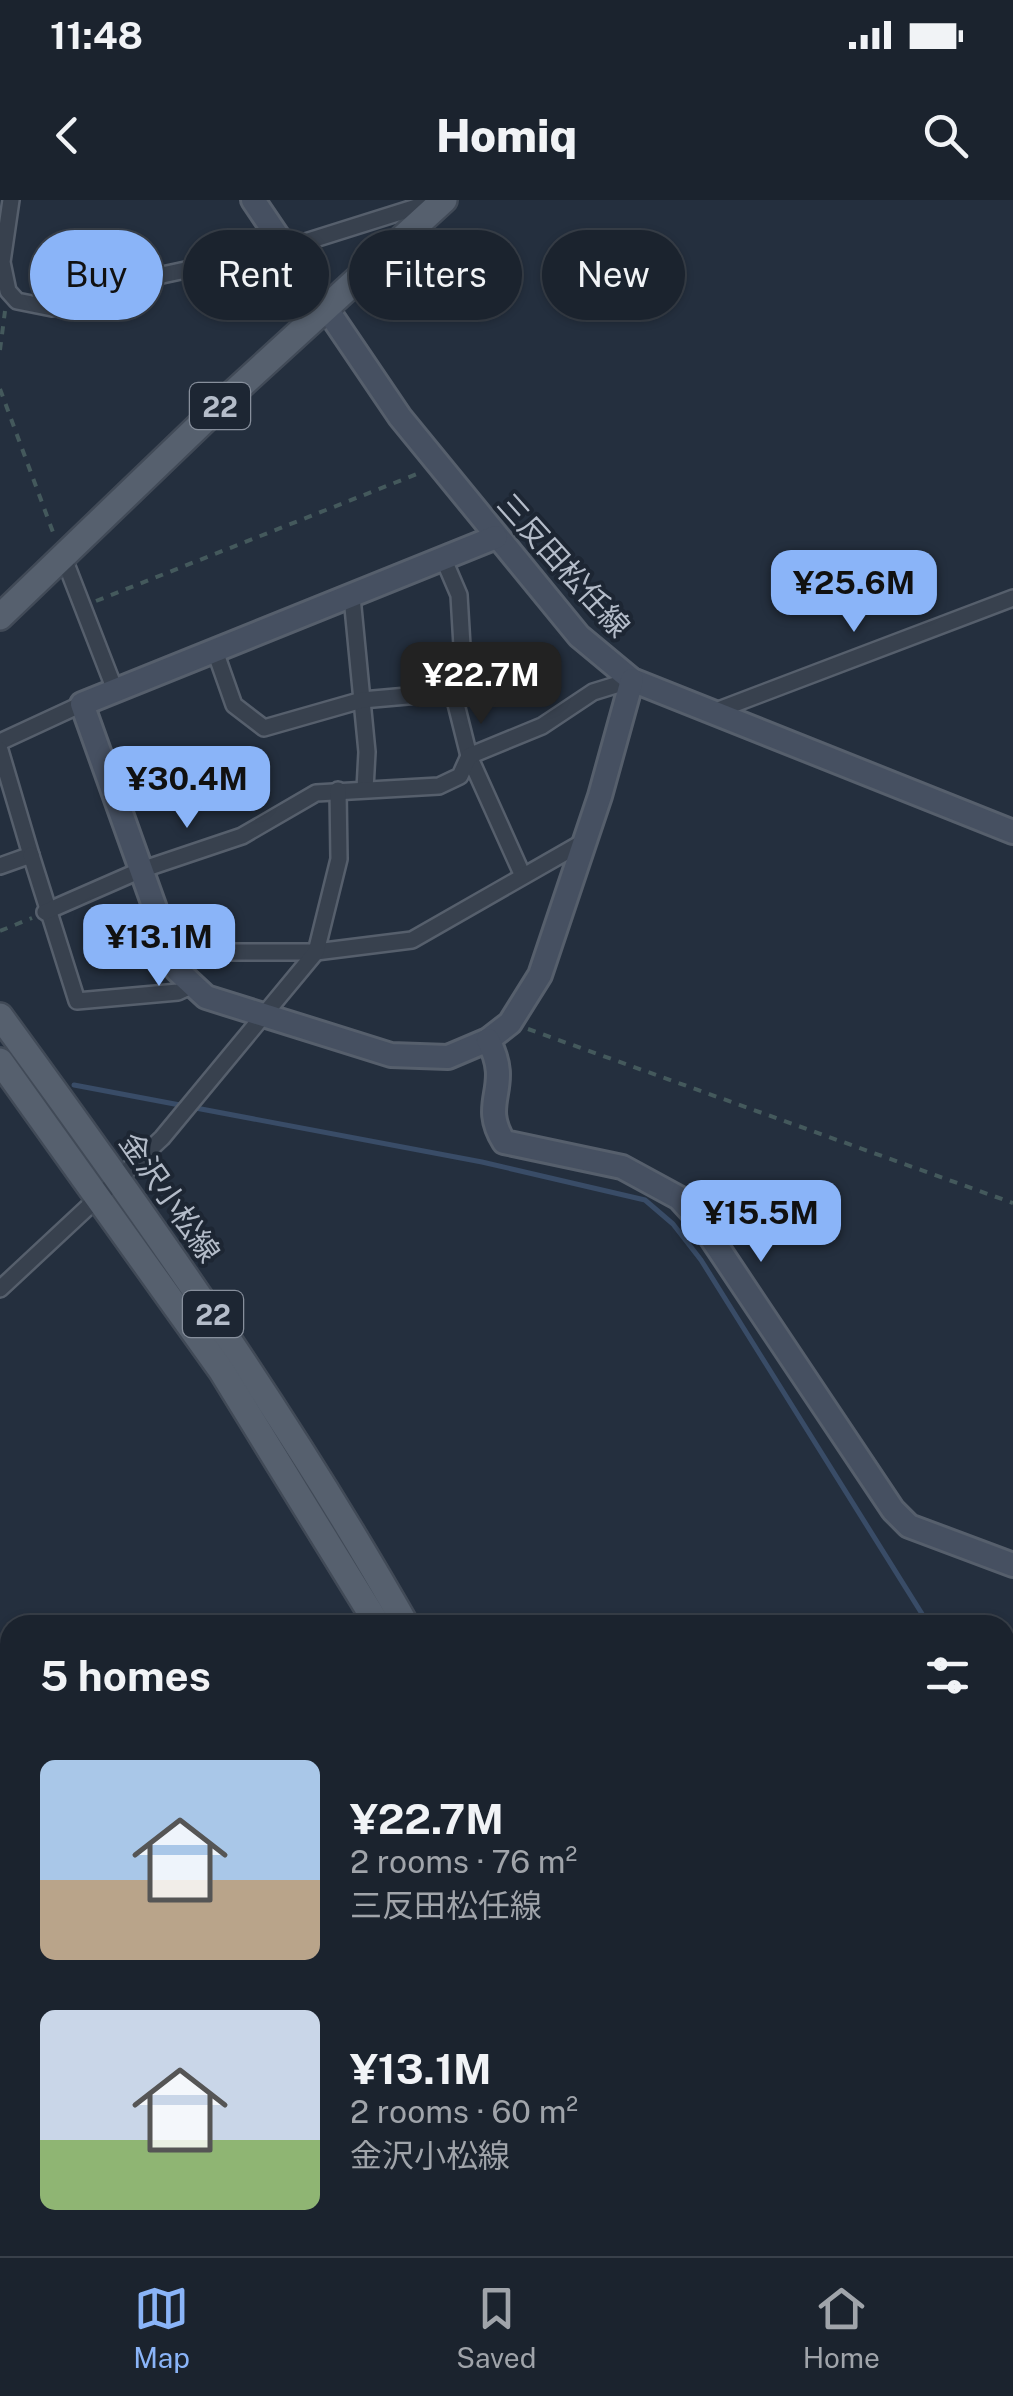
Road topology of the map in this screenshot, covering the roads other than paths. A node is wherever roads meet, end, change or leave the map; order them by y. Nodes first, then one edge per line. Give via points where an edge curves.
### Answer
1 (11, 200) edge
2 (258, 204) edge
3 (430, 205) edge
4 (272, 230) edge
5 (329, 235) edge
6 (183, 271) edge
7 (329, 303) edge
8 (329, 317) edge
9 (311, 320) edge
10 (496, 536) junction
11 (63, 556) junction
12 (444, 560) junction
13 (352, 596) junction
14 (1013, 598) edge
15 (0, 617) edge
16 (215, 651) junction
17 (632, 680) junction
18 (115, 690) junction
19 (454, 692) junction
20 (362, 700) junction
21 (82, 704) junction
22 (710, 714) junction
23 (0, 742) edge
24 (0, 750) edge
25 (469, 756) junction
26 (365, 789) junction
27 (338, 790) junction
28 (1013, 832) edge
29 (585, 841) junction
30 (31, 855) junction
31 (0, 866) edge
32 (141, 870) junction
33 (523, 876) junction
34 (46, 912) junction
35 (171, 952) junction
36 (316, 952) junction
37 (191, 986) junction
38 (268, 1015) junction
39 (0, 1016) edge
40 (488, 1040) junction
41 (0, 1062) edge
42 (109, 1187) junction
43 (0, 1290) edge
44 (1013, 1566) edge
45 (372, 1615) edge
46 (400, 1615) edge

1 - 6 street via 2,262 16,301 52,308
2 - 4 street, 三反田松任線
3 - 5 street
3 - 7 main road, 22
8 - 10 street, 三反田松任線
9 - 11 main road, 22
10 - 12 street
10 - 17 street, 三反田松任線 via 579,636
11 - 15 main road, 22
11 - 18 street
12 - 13 street
12 - 19 street via 460,612
13 - 16 street
13 - 20 street
14 - 22 street
16 - 18 street
16 - 20 street via 234,705 264,728
17 - 22 street, 三反田松任線
17 - 25 street via 593,692 542,726
17 - 29 street
18 - 21 street
19 - 20 street
19 - 25 street
20 - 26 street
21 - 23 street
21 - 32 street
22 - 28 street, 三反田松任線
24 - 30 street
25 - 26 street via 460,776 438,786
25 - 33 street
26 - 27 street
27 - 32 street via 316,792 242,836
27 - 36 street via 340,859
29 - 33 street
29 - 40 street via 540,975 510,1023
30 - 31 street
30 - 34 street
32 - 34 street
32 - 35 street
33 - 36 street via 412,940
34 - 37 street via 77,1001
35 - 36 street
35 - 37 street
36 - 38 street
37 - 38 street via 206,997
38 - 40 street via 391,1055 448,1057
38 - 42 street
39 - 42 main road, 金沢小松線 / 22
40 - 44 street via 502,1075 492,1112 504,1142 622,1167 679,1198 894,1510 910,1526
41 - 42 main road, 金沢小松線 / 22
42 - 43 street
42 - 45 main road, 金沢小松線 / 22
42 - 46 main road, 金沢小松線 / 22 via 332,1495

